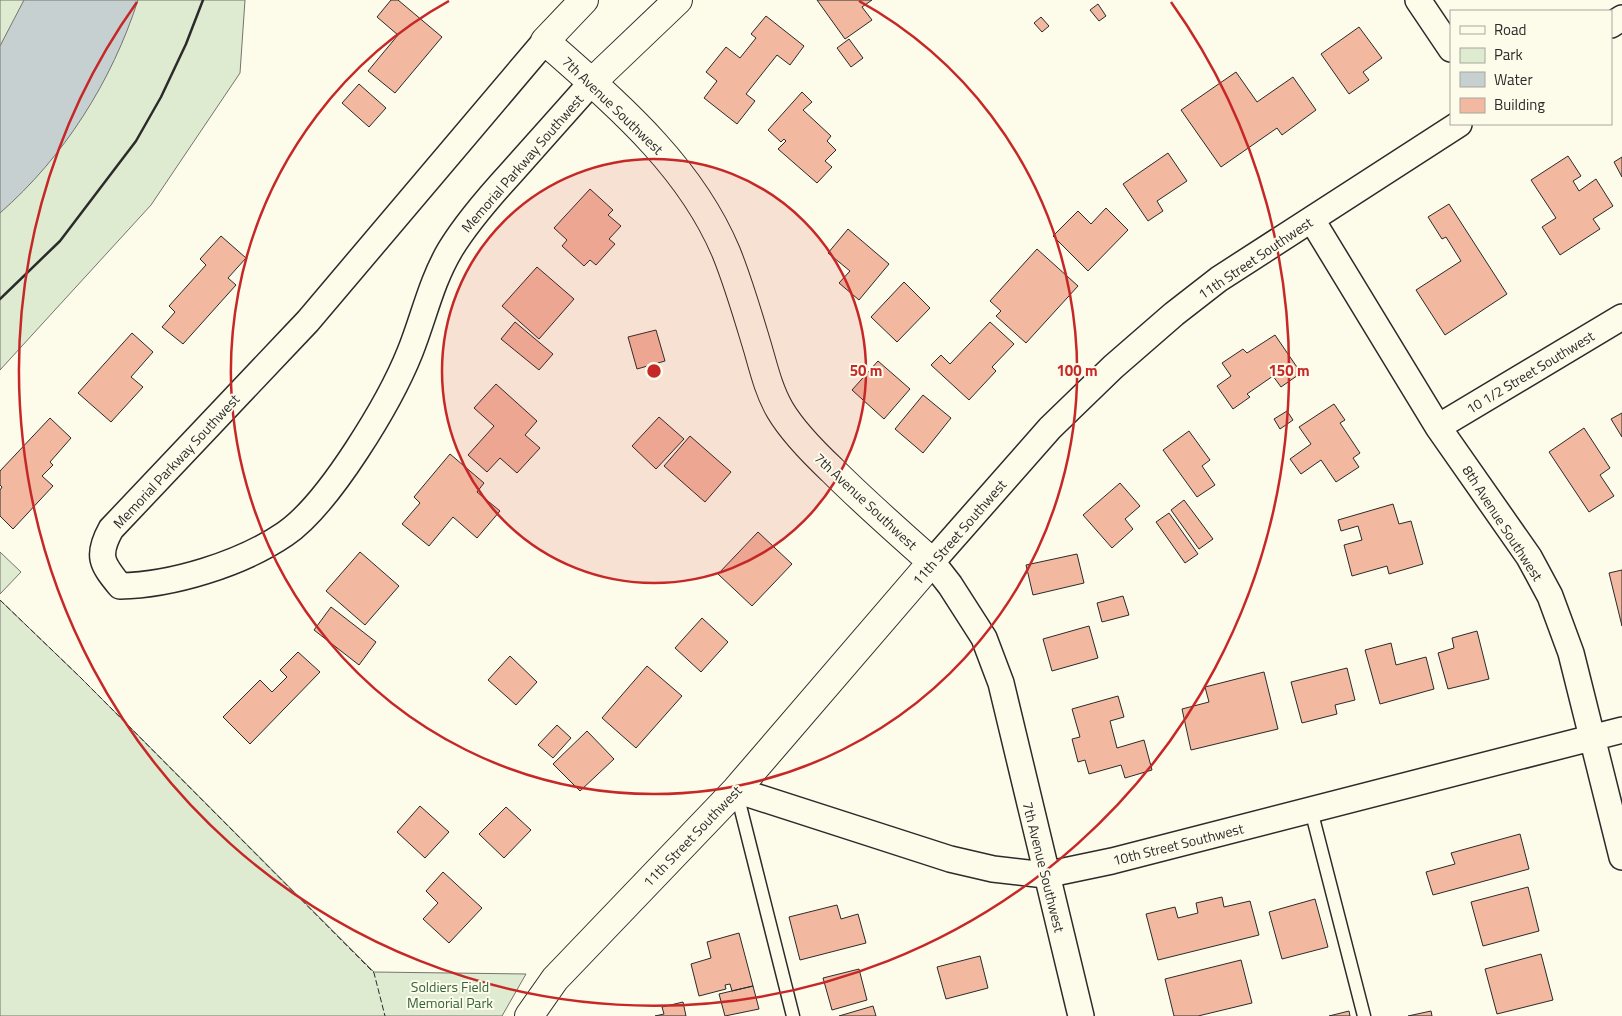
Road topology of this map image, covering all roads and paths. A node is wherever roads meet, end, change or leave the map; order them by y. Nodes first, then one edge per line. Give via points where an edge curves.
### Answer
1 (584, 0) edge
2 (678, 0) edge
3 (1418, 0) edge
4 (545, 41) junction
5 (1450, 48) edge
6 (592, 82) junction
7 (1457, 125) edge
8 (1312, 220) junction
9 (1622, 317) edge
10 (1438, 427) junction
11 (932, 562) junction
12 (1622, 730) edge
13 (1593, 738) junction
14 (736, 790) junction
15 (1311, 810) junction
16 (1622, 857) edge
17 (1045, 875) junction
18 (529, 1016) edge
19 (793, 1016) edge
20 (1081, 1016) edge
21 (1364, 1016) edge

1 - 4 street, Memorial Parkway Southwest
2 - 6 street, Memorial Parkway Southwest
3 - 5 street
4 - 6 street, 7th Avenue Southwest
4 - 6 street, Memorial Parkway Southwest via 308,321 111,530 102,545 103,566 120,586 149,585 217,566 285,534 305,516 332,484 386,405 410,352 436,274 451,248 475,214
6 - 11 street, 7th Avenue Southwest via 666,156 712,223 739,286 771,392 781,411 812,450 862,500
7 - 8 street, 11th Street Southwest
8 - 10 street, 8th Avenue Southwest
8 - 11 street, 11th Street Southwest via 1219,279 1113,368 1050,428
9 - 10 street, 10 1/2 Street Southwest
10 - 13 street, 8th Avenue Southwest via 1529,557 1550,596 1571,653
11 - 14 street, 11th Street Southwest
11 - 17 street, 7th Avenue Southwest via 984,638 1001,682
12 - 13 street, 10th Street Southwest
13 - 15 street, 10th Street Southwest
13 - 16 street, 8th Avenue Southwest
14 - 17 street, 10th Street Southwest via 950,859
14 - 18 street, 11th Street Southwest via 554,980
14 - 19 lane
15 - 17 street, 10th Street Southwest
15 - 21 lane
17 - 20 street, 7th Avenue Southwest

